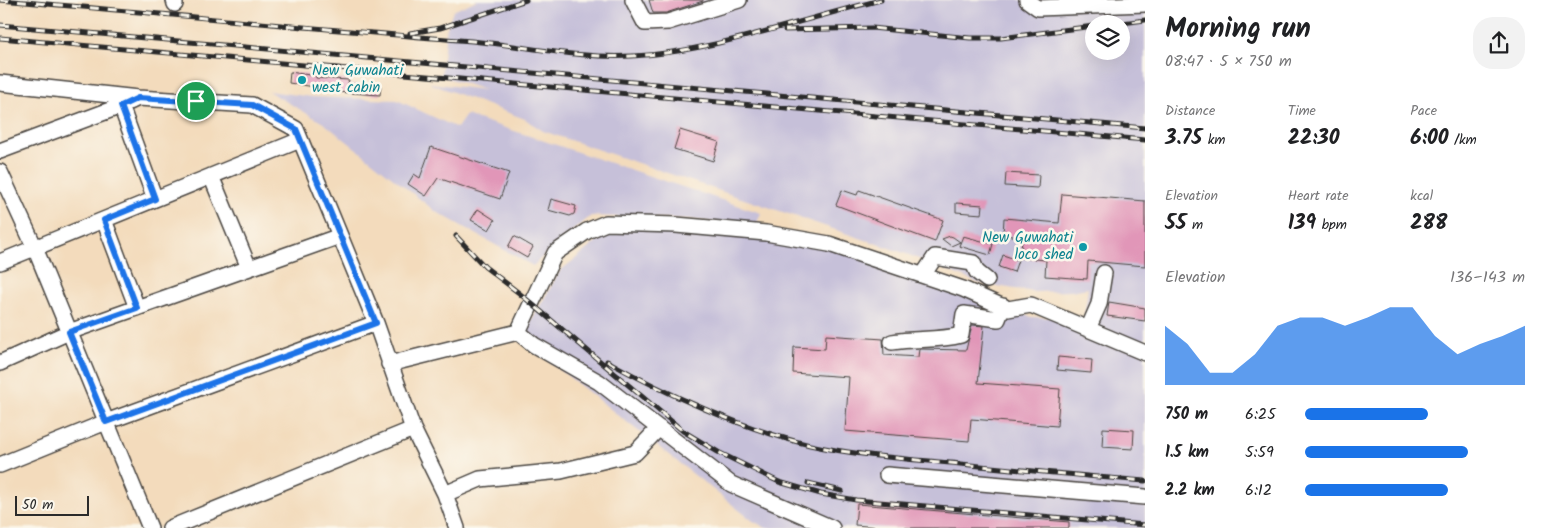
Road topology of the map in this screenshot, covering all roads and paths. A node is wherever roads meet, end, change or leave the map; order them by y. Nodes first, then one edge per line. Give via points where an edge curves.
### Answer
1 (633, 0) edge
2 (738, 0) edge
3 (1027, 0) edge
4 (1145, 4) edge
5 (0, 84) edge
6 (138, 98) junction
7 (121, 106) junction
8 (300, 140) junction
9 (0, 151) edge
10 (0, 172) edge
11 (211, 176) junction
12 (155, 199) junction
13 (104, 220) junction
14 (340, 236) junction
15 (35, 248) junction
16 (0, 262) edge
17 (249, 268) junction
18 (1104, 273) dead end
19 (923, 275) junction
20 (987, 280) dead end
21 (1003, 306) junction
22 (137, 308) junction
23 (376, 323) junction
24 (1088, 329) junction
25 (69, 332) junction
26 (518, 332) junction
27 (892, 342) dead end
28 (1145, 353) edge
29 (0, 363) edge
30 (389, 364) junction
31 (106, 422) junction
32 (659, 428) junction
33 (413, 429) junction
34 (0, 465) edge
35 (887, 475) dead end
36 (445, 494) junction
37 (1145, 497) edge
38 (150, 528) edge
39 (170, 528) edge
40 (457, 528) edge
41 (832, 528) edge

1 - 2 street via 645,23 668,22
3 - 4 street via 1038,8
5 - 6 street
6 - 7 street
6 - 8 street via 252,105 296,129
7 - 9 street
7 - 12 street
8 - 11 street
8 - 14 street
10 - 15 street
11 - 12 street
11 - 17 street
12 - 13 street
13 - 15 street
13 - 22 street
14 - 17 street
14 - 23 street
15 - 16 street
15 - 25 street
17 - 22 street
18 - 24 street via 1099,304
19 - 20 street via 935,257 973,264
19 - 21 street
19 - 26 street via 829,244 775,235 676,225 606,223 587,231 555,253
21 - 24 street via 1032,305
21 - 27 street via 998,319 964,314 961,335 939,340
22 - 25 street
23 - 30 street
23 - 31 street
24 - 28 street
25 - 29 street
25 - 31 street
26 - 30 street
26 - 32 street via 534,345 599,382
30 - 33 street
31 - 34 street
31 - 38 street
32 - 36 street via 635,454 560,471 480,480
32 - 41 street via 731,484
33 - 36 street
33 - 39 street
35 - 37 street
36 - 40 street

